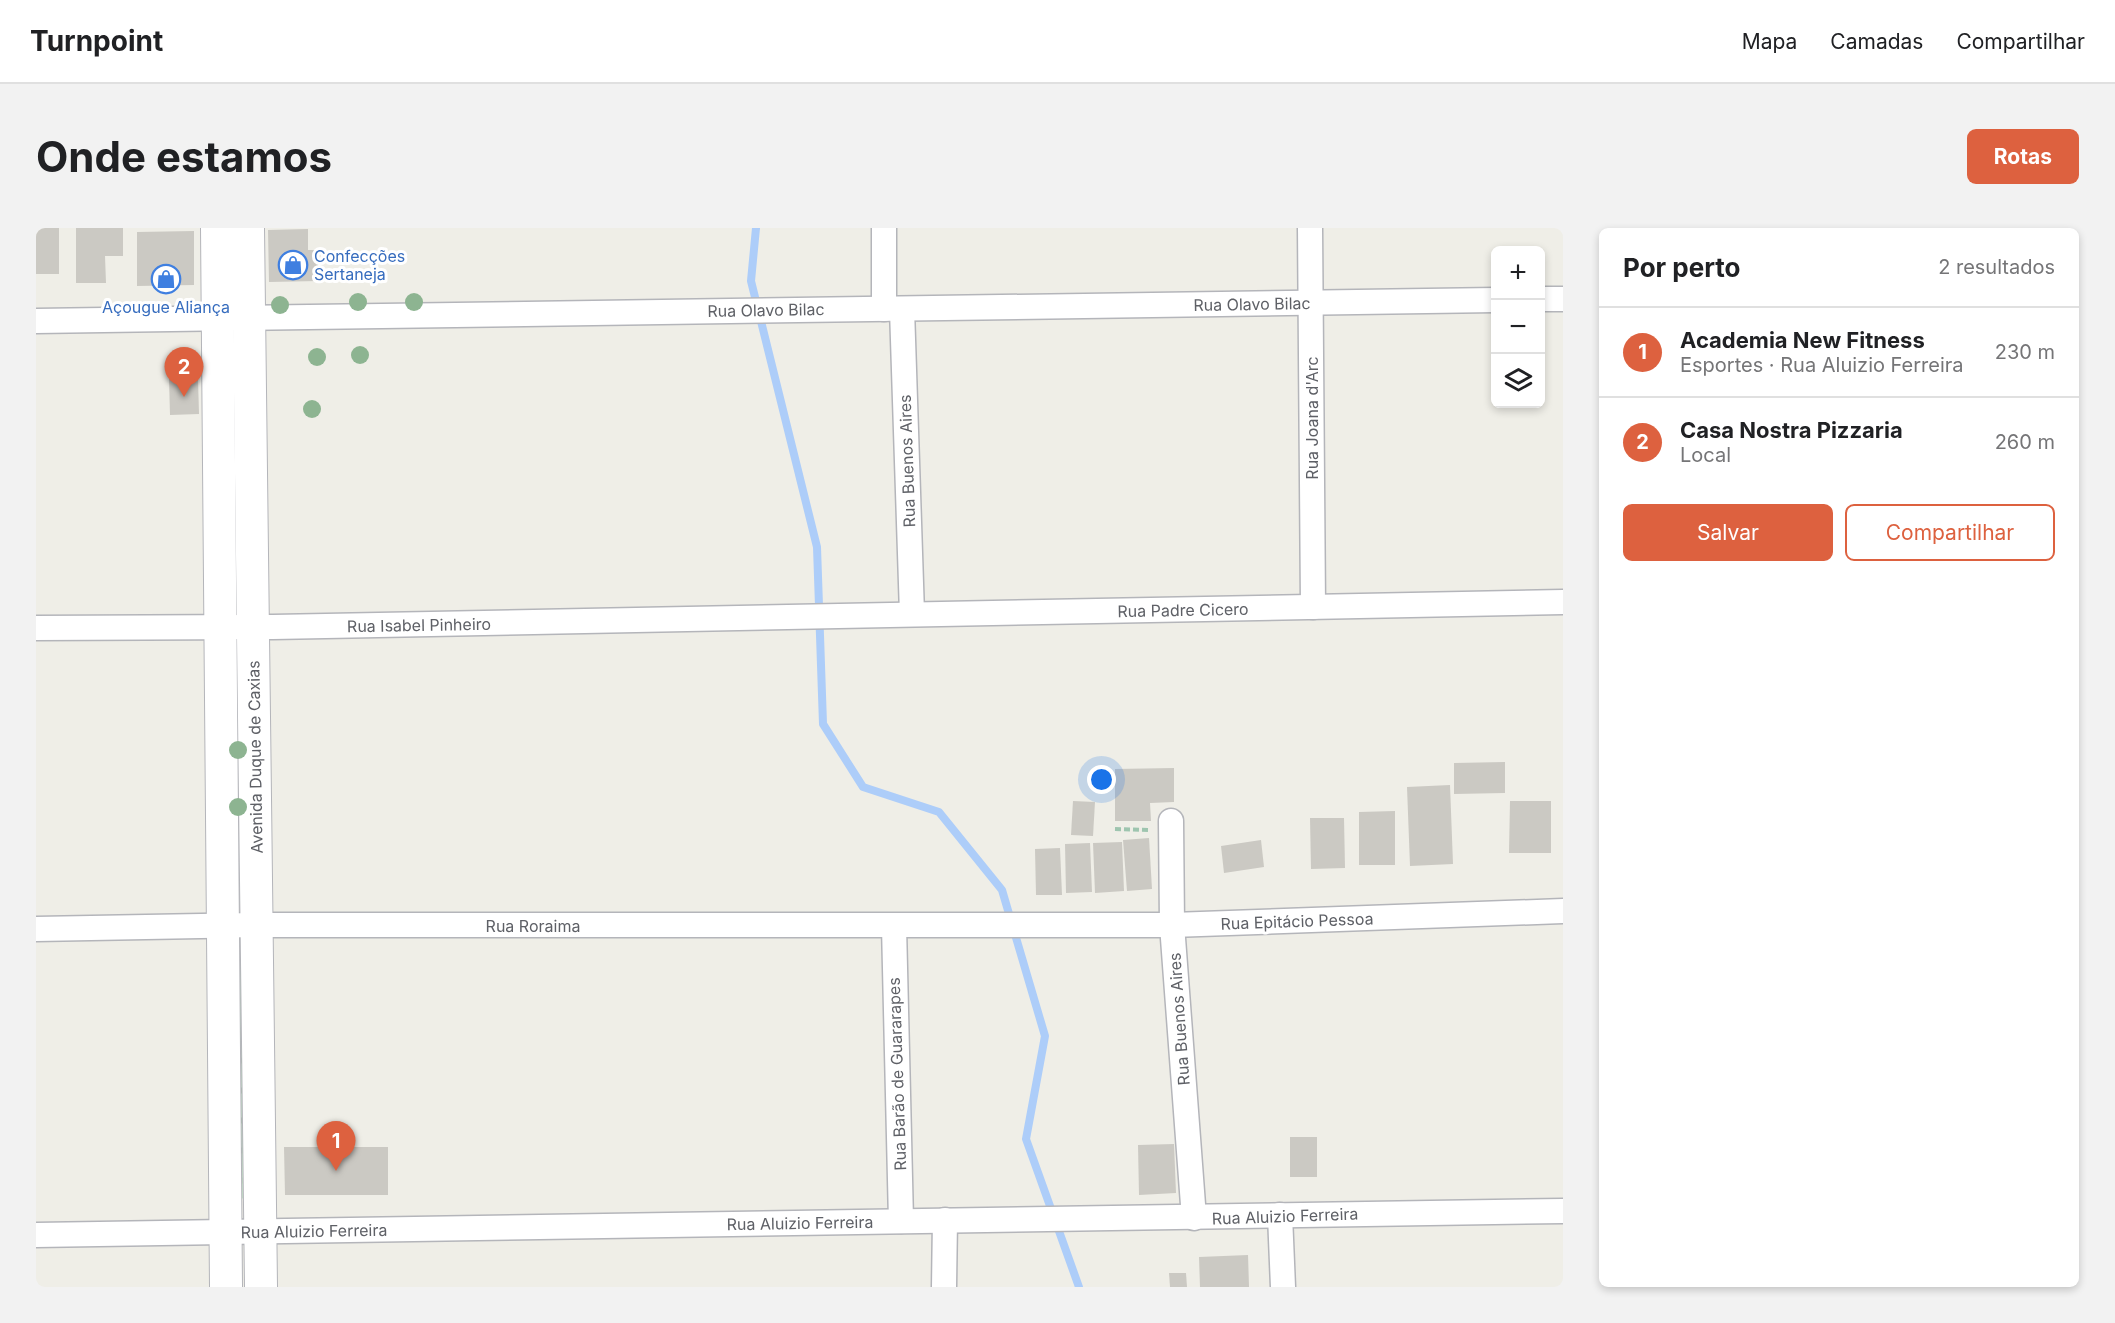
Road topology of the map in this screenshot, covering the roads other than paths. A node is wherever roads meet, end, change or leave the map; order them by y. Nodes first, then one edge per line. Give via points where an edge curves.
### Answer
1 (217, 228) edge
2 (248, 228) edge
3 (884, 228) edge
4 (1310, 228) edge
5 (1563, 298) edge
6 (1545, 299) edge
7 (1491, 300) edge
8 (1311, 304) junction
9 (893, 309) junction
10 (218, 319) junction
11 (249, 319) junction
12 (36, 321) edge
13 (1563, 602) edge
14 (1313, 607) junction
15 (912, 614) junction
16 (802, 618) joint
17 (36, 628) edge
18 (220, 628) junction
19 (253, 628) junction
20 (1171, 826) road end
21 (1563, 911) edge
22 (258, 925) junction
23 (894, 926) junction
24 (1030, 926) joint
25 (1172, 926) junction
26 (223, 927) junction
27 (36, 929) edge
28 (1563, 1211) edge
29 (1280, 1215) junction
30 (1194, 1218) junction
31 (945, 1220) junction
32 (901, 1221) junction
33 (225, 1232) junction
34 (261, 1232) junction
35 (36, 1235) edge
36 (226, 1287) edge
37 (261, 1287) edge
38 (944, 1287) edge
39 (1283, 1287) edge

1 - 10 street, Avenida Duque de Caxias
2 - 11 street, Avenida Duque de Caxias
3 - 9 street, Rua Buenos Aires
4 - 8 street, Rua Joana d'Arc
5 - 6 street
7 - 8 street, Rua Olavo Bilac
8 - 9 street, Rua Olavo Bilac
8 - 14 street, Rua Joana d'Arc
9 - 11 street, Rua Olavo Bilac
9 - 15 street, Rua Buenos Aires
10 - 11 street, Rua Olavo Bilac
10 - 12 street, Rua Olavo Bilac
10 - 18 street, Avenida Duque de Caxias
11 - 19 street, Avenida Duque de Caxias
13 - 14 street, Rua Padre Cicero
14 - 15 street, Rua Padre Cicero
15 - 16 street, Rua Padre Cicero
16 - 19 street, Rua Isabel Pinheiro
17 - 18 street, Rua Isabel Pinheiro
18 - 19 street, Rua Isabel Pinheiro
18 - 26 street, Avenida Duque de Caxias
19 - 22 street, Avenida Duque de Caxias
20 - 25 street, Rua Buenos Aires
21 - 25 street, Rua Epitácio Pessoa
22 - 23 street, Rua Roraima
22 - 26 street, Rua Roraima
22 - 34 street, Avenida Duque de Caxias
23 - 24 street, Rua Roraima
23 - 32 street, Rua Barão de Guararapes
24 - 25 street, Rua Epitácio Pessoa
25 - 30 street, Rua Buenos Aires
26 - 27 street, Rua Roraima
26 - 33 street, Avenida Duque de Caxias
28 - 29 street, Rua Aluizio Ferreira
29 - 30 street, Rua Aluizio Ferreira
29 - 39 street
30 - 31 street, Rua Aluizio Ferreira
31 - 32 street, Rua Aluizio Ferreira
31 - 38 street
32 - 34 street, Rua Aluizio Ferreira
33 - 34 street, Rua Aluizio Ferreira
33 - 35 street, Rua Aluizio Ferreira
33 - 36 street, Avenida Duque de Caxias
34 - 37 street, Avenida Duque de Caxias

